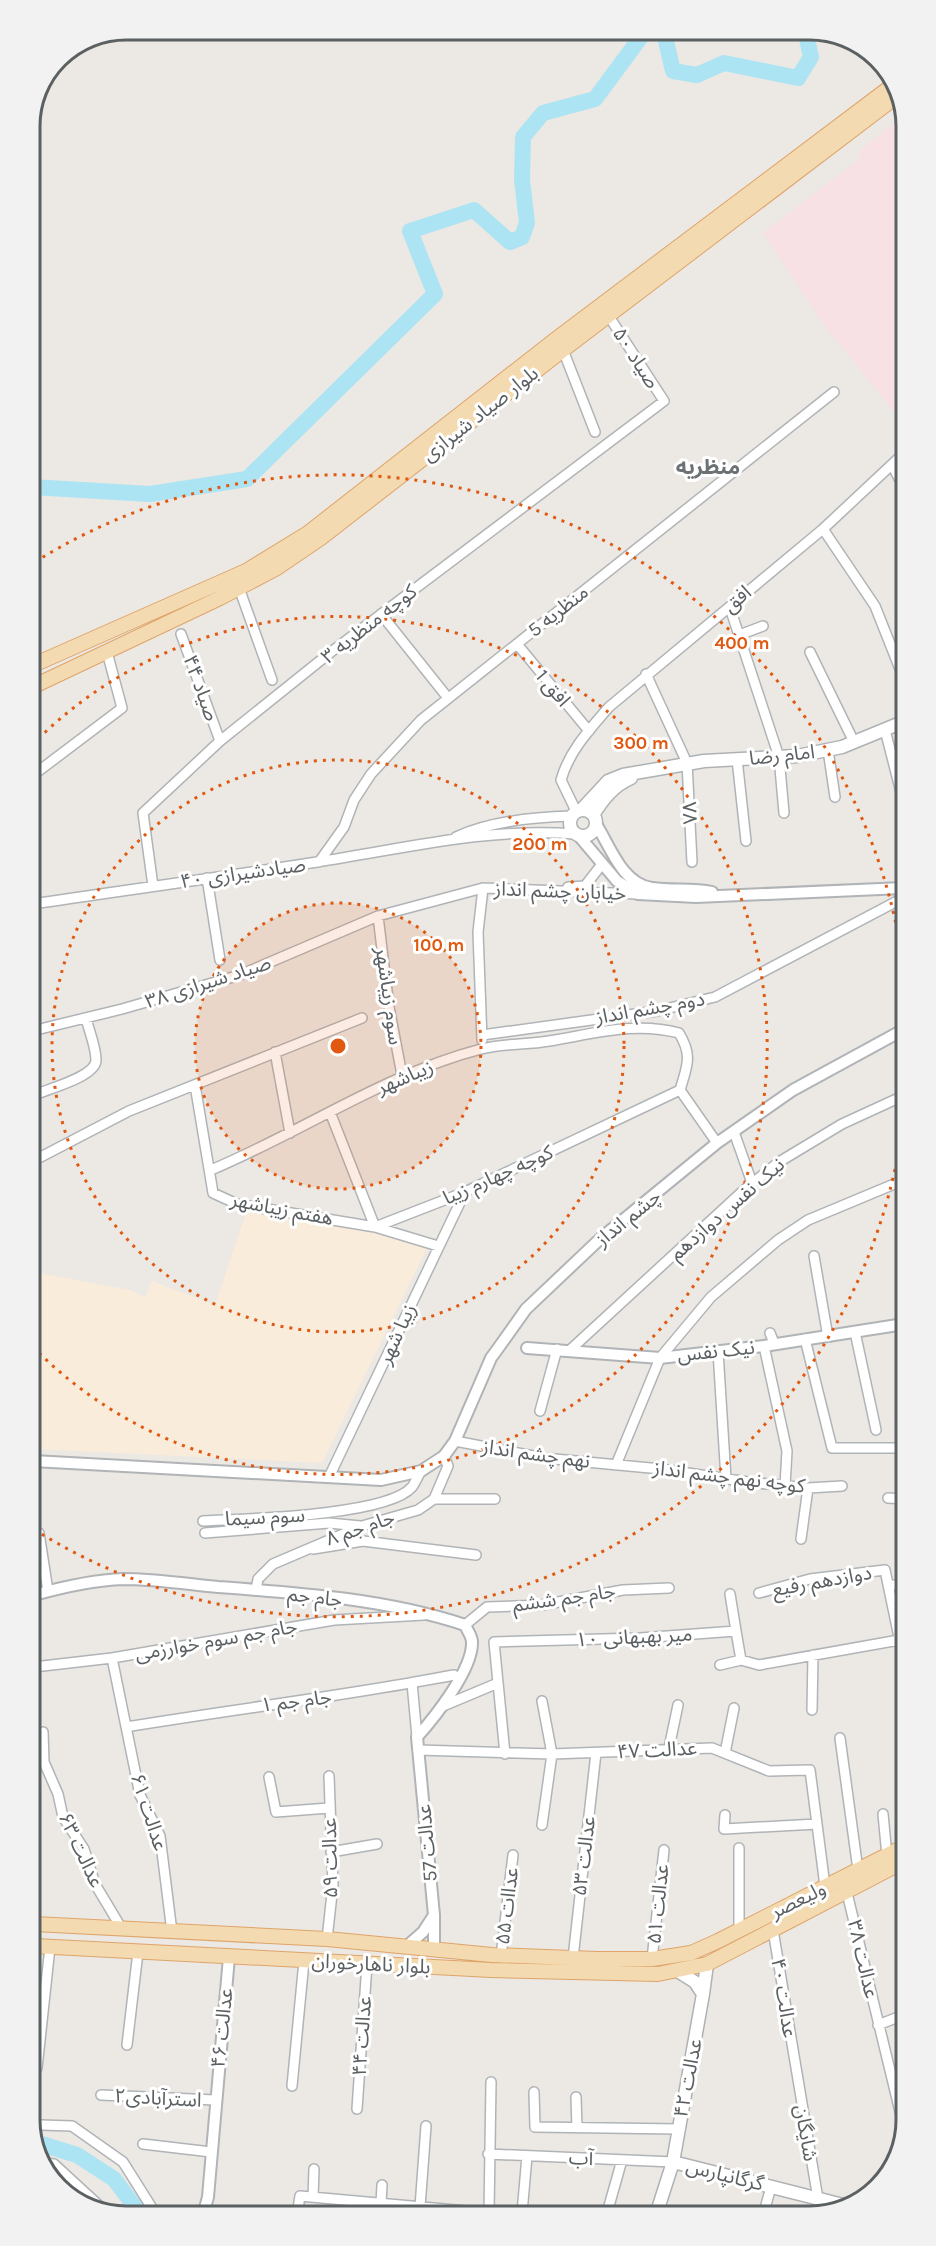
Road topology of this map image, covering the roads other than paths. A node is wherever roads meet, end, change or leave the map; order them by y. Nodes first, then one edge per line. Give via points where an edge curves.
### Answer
1 (887, 89) edge
2 (891, 101) edge
3 (608, 315) junction
4 (559, 344) junction
5 (834, 392) dead end
6 (664, 401) joint
7 (595, 432) dead end
8 (896, 461) edge
9 (892, 465) junction
10 (896, 473) edge
11 (823, 529) junction
12 (239, 588) junction
13 (381, 614) junction
14 (732, 614) dead end
15 (763, 626) dead end
16 (181, 634) dead end
17 (739, 634) junction
18 (517, 644) junction
19 (810, 651) dead end
20 (107, 652) junction
21 (896, 659) edge
22 (41, 662) edge
23 (646, 674) junction
24 (272, 680) dead end
25 (41, 683) edge
26 (448, 698) junction
27 (896, 725) edge
28 (885, 730) junction
29 (589, 731) junction
30 (220, 741) junction
31 (854, 742) junction
32 (828, 750) junction
33 (779, 757) junction
34 (737, 759) junction
35 (687, 763) junction
36 (41, 770) edge
37 (896, 773) edge
38 (835, 797) dead end
39 (784, 813) dead end
40 (584, 815) junction
41 (577, 835) junction
42 (454, 838) junction
43 (746, 841) dead end
44 (319, 862) junction
45 (692, 862) dead end
46 (602, 864) junction
47 (207, 878) junction
48 (153, 886) junction
49 (483, 888) junction
50 (896, 888) edge
51 (538, 890) junction
52 (638, 894) junction
53 (727, 894) junction
54 (896, 902) edge
55 (41, 903) edge
56 (378, 916) junction
57 (220, 960) dead end
58 (86, 1018) junction
59 (362, 1018) dead end
60 (41, 1028) edge
61 (896, 1034) edge
62 (482, 1035) junction
63 (483, 1048) junction
64 (274, 1052) junction
65 (402, 1075) junction
66 (195, 1085) junction
67 (680, 1090) junction
68 (41, 1093) edge
69 (896, 1099) edge
70 (330, 1112) junction
71 (734, 1132) junction
72 (290, 1133) junction
73 (717, 1143) junction
74 (40, 1157) edge
75 (211, 1170) junction
76 (752, 1183) junction
77 (896, 1183) edge
78 (465, 1192) junction
79 (375, 1227) junction
80 (438, 1246) junction
81 (814, 1256) dead end
82 (896, 1325) edge
83 (855, 1332) junction
84 (828, 1337) junction
85 (805, 1339) junction
86 (769, 1341) junction
87 (527, 1348) dead end
88 (557, 1349) junction
89 (570, 1350) junction
90 (718, 1351) junction
91 (660, 1358) junction
92 (540, 1411) dead end
93 (876, 1430) dead end
94 (455, 1441) junction
95 (896, 1448) edge
96 (444, 1456) junction
97 (40, 1461) edge
98 (616, 1466) junction
99 (421, 1471) junction
100 (329, 1477) junction
101 (726, 1479) junction
102 (785, 1486) junction
103 (842, 1486) dead end
104 (808, 1488) junction
105 (888, 1498) dead end
106 (896, 1498) edge
107 (434, 1499) junction
108 (495, 1499) dead end
109 (203, 1521) dead end
110 (362, 1526) junction
111 (205, 1533) dead end
112 (801, 1539) dead end
113 (40, 1541) edge
114 (302, 1551) junction
115 (476, 1555) dead end
116 (888, 1584) junction
117 (896, 1584) edge
118 (669, 1588) dead end
119 (256, 1590) junction
120 (48, 1591) junction
121 (40, 1593) edge
122 (759, 1593) dead end
123 (730, 1594) dead end
124 (434, 1614) junction
125 (465, 1625) junction
126 (896, 1625) edge
127 (736, 1631) junction
128 (896, 1641) edge
129 (813, 1655) junction
130 (112, 1658) junction
131 (741, 1660) junction
132 (720, 1665) dead end
133 (40, 1666) edge
134 (454, 1675) dead end
135 (412, 1683) junction
136 (498, 1683) junction
137 (542, 1701) dead end
138 (678, 1705) dead end
139 (443, 1706) junction
140 (734, 1708) dead end
141 (812, 1710) dead end
142 (126, 1727) junction
143 (43, 1732) dead end
144 (417, 1737) junction
145 (840, 1738) dead end
146 (669, 1748) junction
147 (418, 1750) junction
148 (596, 1753) junction
149 (725, 1753) junction
150 (505, 1754) junction
151 (552, 1754) junction
152 (329, 1776) dead end
153 (268, 1777) dead end
154 (329, 1808) junction
155 (883, 1814) dead end
156 (726, 1815) dead end
157 (817, 1824) junction
158 (542, 1825) dead end
159 (377, 1844) dead end
160 (740, 1848) dead end
161 (664, 1850) dead end
162 (896, 1851) edge
163 (331, 1852) junction
164 (513, 1855) dead end
165 (887, 1856) junction
166 (896, 1866) edge
167 (858, 1870) junction
168 (825, 1887) junction
169 (847, 1893) junction
170 (434, 1915) junction
171 (40, 1924) edge
172 (122, 1929) junction
173 (739, 1930) junction
174 (773, 1930) junction
175 (172, 1932) junction
176 (327, 1939) junction
177 (40, 1946) edge
178 (50, 1947) junction
179 (406, 1947) junction
180 (434, 1950) junction
181 (138, 1952) junction
182 (691, 1953) joint
183 (501, 1956) junction
184 (229, 1957) junction
185 (573, 1958) junction
186 (652, 1959) junction
187 (304, 1960) junction
188 (367, 1964) junction
189 (707, 1964) junction
190 (434, 1967) junction
191 (676, 1970) junction
192 (703, 1994) junction
193 (896, 2018) edge
194 (878, 2025) junction
195 (127, 2045) dead end
196 (40, 2047) edge
197 (795, 2067) joint
198 (491, 2082) dead end
199 (292, 2086) dead end
200 (534, 2092) dead end
201 (101, 2095) dead end
202 (896, 2096) edge
203 (576, 2097) dead end
204 (215, 2100) junction
205 (357, 2109) dead end
206 (41, 2125) dead end
207 (426, 2126) dead end
208 (577, 2128) junction
209 (678, 2129) junction
210 (143, 2144) dead end
211 (212, 2152) junction
212 (488, 2154) junction
213 (527, 2156) junction
214 (622, 2160) junction
215 (673, 2162) junction
216 (53, 2164) edge
217 (314, 2169) dead end
218 (382, 2185) dead end
219 (771, 2187) junction
220 (91, 2198) edge
221 (313, 2198) junction
222 (364, 2202) junction
223 (381, 2204) junction
224 (825, 2204) edge
225 (150, 2205) edge
226 (206, 2205) edge
227 (299, 2205) edge
228 (364, 2205) edge
229 (399, 2205) edge
230 (420, 2205) edge
231 (489, 2206) edge
232 (523, 2206) edge
233 (609, 2206) edge
234 (659, 2206) edge
235 (766, 2206) edge

1 - 4 main road, بلوار صیاد شیرازی
2 - 3 main road, بلوار صیاد شیرازی
3 - 4 main road, بلوار صیاد شیرازی
3 - 6 street, صیاد ۵۰
4 - 7 street
4 - 12 main road, بلوار صیاد شیرازی via 321,538
4 - 22 main road, بلوار صیاد شیرازی via 272,557
5 - 18 street, منظریه 5
6 - 13 street, کوچه منظریه ۳
8 - 9 street, افق
9 - 10 street
9 - 11 street, افق
11 - 21 street via 875,606
11 - 23 street, افق
12 - 20 main road, بلوار صیاد شیرازی
12 - 24 street
13 - 26 street
13 - 30 street, کوچه منظریه ۳
14 - 17 street
15 - 17 street
16 - 30 street, صیاد ۴۴
17 - 33 street
18 - 26 street, منظریه 5
18 - 29 street, افق 1
19 - 31 street
20 - 25 main road, بلوار صیاد شیرازی
20 - 36 street via 122,708
23 - 29 street, افق
23 - 35 street
26 - 44 street, منظریه 5 via 421,720 371,774 354,800 344,827
27 - 28 main road, امام رضا
28 - 31 main road, امام رضا
28 - 37 street
29 - 40 street, افق via 565,766 561,780
30 - 48 street, کوچه منظریه ۳ via 143,813
31 - 32 main road, امام رضا
32 - 33 main road, امام رضا
32 - 38 street
33 - 34 main road, امام رضا
33 - 39 street
34 - 35 main road, امام رضا
34 - 43 street
35 - 40 main road, امام رضا via 608,781
35 - 45 street, ۷۸
40 - 41 main road via 570,826
40 - 41 main road via 592,832
40 - 42 street, ۴۰ صیادشیرازی via 542,817 469,831
40 - 53 street via 633,881 650,888
41 - 42 street, ۴۰ صیادشیرازی via 537,831
41 - 46 street
42 - 44 street, ۴۰ صیادشیرازی
44 - 47 street, ۴۰ صیادشیرازی
46 - 51 street via 585,886 551,885
46 - 52 street via 627,890
47 - 48 street, ۴۰ صیادشیرازی
47 - 57 street
48 - 55 street, ۴۰ صیادشیرازی
49 - 51 street, خیابان چشم انداز
49 - 56 street, خیابان چشم انداز
49 - 62 street via 478,932
50 - 53 street
51 - 52 street, خیابان چشم انداز
52 - 53 street
54 - 62 street, دوم چشم انداز via 716,997 657,1011
56 - 58 street, صیاد شیرازی ۳۸ via 240,975
56 - 65 street, سوم زیباشهر
58 - 60 street, صیاد شیرازی ۳۸
58 - 68 street via 96,1060 94,1068 85,1076
59 - 64 street
61 - 71 street, چشم انداز via 793,1090
62 - 63 street
63 - 65 street, زیباشهر
63 - 67 street, زیباشهر via 609,1029 662,1028 680,1033 687,1046 688,1062
64 - 66 street
64 - 72 street
65 - 70 street, زیباشهر
66 - 74 street via 129,1111
66 - 75 street
67 - 73 street
67 - 78 street, کوچه چهارم زیبا
69 - 76 street, نیک نفس دوازدهم via 842,1124
70 - 72 street, زیباشهر
70 - 79 street
71 - 73 street, چشم انداز
71 - 76 street
72 - 75 street, زیباشهر
73 - 94 street, چشم انداز via 601,1238 526,1309 490,1358
75 - 79 street, هفتم زیباشهر via 213,1193 237,1204
76 - 89 street, نیک نفس دوازدهم
77 - 91 street via 808,1220 778,1240 711,1297
78 - 79 street, کوچه چهارم زیبا
78 - 80 street, زیبا شهر
79 - 80 street
80 - 100 street, زیبا شهر
81 - 84 street
82 - 83 street, نیک نفس
83 - 84 street, نیک نفس
83 - 93 street
84 - 85 street, نیک نفس
85 - 86 street, نیک نفس
85 - 95 street via 832,1448
86 - 90 street, نیک نفس
86 - 102 street via 786,1451
87 - 88 street, نیک نفس
88 - 89 street, نیک نفس
88 - 92 street
89 - 91 street, نیک نفس
90 - 91 street, نیک نفس
90 - 101 street
91 - 98 street
94 - 96 street, چشم انداز
94 - 98 street, نهم چشم انداز via 544,1458
96 - 99 street, چشم انداز
96 - 107 street via 448,1466
97 - 100 street
98 - 101 street, کوچه نهم چشم انداز
99 - 100 street via 381,1480
99 - 109 street, سوم سیما via 411,1488 394,1497 329,1514
101 - 102 street, کوچه نهم چشم انداز
102 - 104 street, کوچه نهم چشم انداز
103 - 104 street, کوچه نهم چشم انداز
104 - 112 street
105 - 106 street
107 - 108 street
107 - 110 street, ۸ جام جم via 418,1510
110 - 111 street via 329,1523
110 - 114 street, ۸ جام جم
113 - 120 street
114 - 115 street via 363,1541
114 - 119 street, ۸ جام جم via 273,1564 258,1579
116 - 117 street
116 - 122 street, دوازدهم رفیع via 885,1570 810,1579
116 - 126 street
118 - 125 street, جام جم ششم via 622,1590 542,1605 487,1608
119 - 120 street, جام جم via 124,1579
119 - 124 street, جام جم
120 - 121 street, جام جم
123 - 127 street
124 - 125 street, جام جم
124 - 130 street, جام جم سوم خوارزمی via 334,1620
125 - 139 street via 472,1639 470,1655
127 - 131 street
127 - 136 street, ۱۰ میر بهبهانی via 494,1642
128 - 129 street
129 - 131 street via 759,1665
129 - 141 street
130 - 133 street, جام جم سوم خوارزمی
130 - 142 street, عدالت ۶۱
131 - 132 street
134 - 135 street, ۱ جام جم
135 - 142 street, ۱ جام جم
135 - 144 street
136 - 139 street
136 - 150 street
137 - 151 street
138 - 146 street
139 - 144 street
140 - 149 street
142 - 175 street, عدالت ۶۱ via 140,1795 160,1836
143 - 172 street, عدالت ۶۳ via 44,1762 63,1817 84,1849 95,1884
144 - 147 street, عدالت 57
145 - 167 street
146 - 148 street, عدالت ۴۷
146 - 149 street, عدالت ۴۷ via 712,1748
147 - 150 street, عدالت ۴۷
147 - 170 street, عدالت 57
148 - 151 street, عدالت ۴۷
148 - 185 street, عدالت ۵۳
149 - 157 street, عدالت ۴۷ via 769,1771 810,1770
150 - 151 street, عدالت ۴۷
151 - 158 street
152 - 154 street, عدالت ۵۹
153 - 154 street via 276,1812
154 - 163 street, عدالت ۵۹
155 - 165 street
156 - 157 street via 724,1828
157 - 168 street, عدالت ۴۷
159 - 163 street
160 - 173 street
161 - 186 street, عدالت ۵۱
162 - 165 main road, ولیعصر
163 - 176 street, عدالت ۵۹ via 333,1885
164 - 183 street, عداات ۵۵
165 - 167 main road, ولیعصر
166 - 169 main road, ولیعصر
167 - 168 main road, ولیعصر
168 - 173 main road, ولیعصر
169 - 174 main road, ولیعصر
169 - 194 street, عدالت ۳۸
170 - 179 street
170 - 180 street, عدالت 57
171 - 172 main road, بلوار ناهارخوران
172 - 175 main road, بلوار ناهارخوران
173 - 182 main road, ولیعصر
174 - 189 main road, ولیعصر
174 - 197 street, عدالت ۴۰
175 - 176 main road, بلوار ناهارخوران
176 - 179 main road, بلوار ناهارخوران
177 - 178 main road, بلوار ناهارخوران
178 - 181 main road, بلوار ناهارخوران
178 - 196 street
179 - 180 main road, بلوار ناهارخوران
180 - 183 main road, بلوار ناهارخوران
180 - 190 main road
181 - 184 main road, بلوار ناهارخوران
181 - 195 street
182 - 186 main road, بلوار ناهارخوران
183 - 185 main road, بلوار ناهارخوران
184 - 187 main road, بلوار ناهارخوران
184 - 204 street, ۴۶ عدالت
185 - 186 main road, بلوار ناهارخوران
187 - 188 main road, بلوار ناهارخوران
187 - 199 street
188 - 190 main road, بلوار ناهارخوران
188 - 205 street, ۴۴ عدالت
189 - 191 main road, بلوار ناهارخوران
189 - 192 main road, عدالت ۴۲
190 - 191 main road, بلوار ناهارخوران via 625,1975
191 - 192 main road via 695,1982
192 - 209 main road, عدالت ۴۲
193 - 194 street
194 - 202 street, عدالت ۳۸
197 - 224 street, شایگان
198 - 212 street
200 - 208 street via 535,2127
201 - 204 street, استرآبادی۲
203 - 208 street
204 - 211 street, ۴۶ عدالت
206 - 225 street via 72,2126 123,2162
207 - 230 street
208 - 209 street
209 - 215 main road, عدالت ۴۲
210 - 211 street
211 - 226 street, ۴۶ عدالت
212 - 213 street, آب
212 - 231 street
213 - 214 street, آب
213 - 232 street
214 - 215 street, آب
214 - 233 street
215 - 219 main road, گرگانپارس
215 - 234 main road, عدالت ۴۲
216 - 220 street
217 - 221 street
218 - 223 street
219 - 224 main road, گرگانپارس
219 - 235 street
221 - 222 street
221 - 227 street via 300,2196
222 - 223 street
222 - 228 street
223 - 229 street

